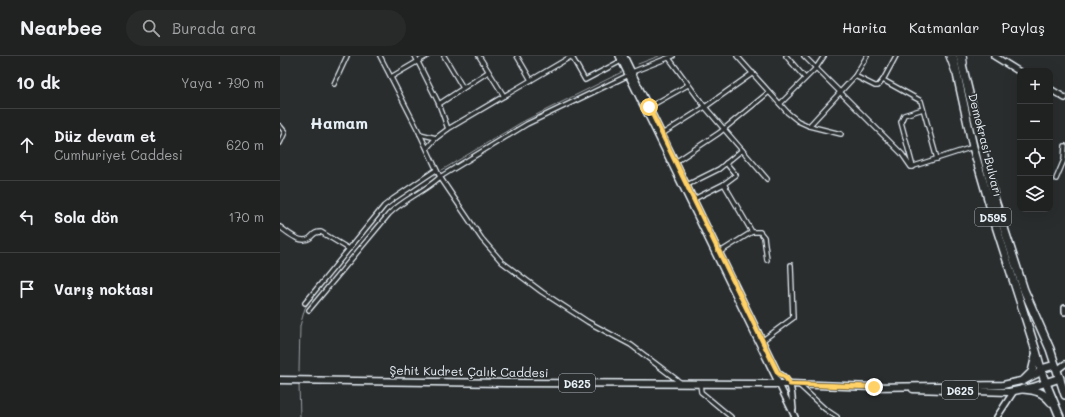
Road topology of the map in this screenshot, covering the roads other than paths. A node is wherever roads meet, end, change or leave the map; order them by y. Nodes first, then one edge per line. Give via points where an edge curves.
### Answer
1 (346, 56) edge
2 (380, 56) edge
3 (415, 56) edge
4 (427, 56) edge
5 (444, 56) edge
6 (479, 56) edge
7 (517, 56) edge
8 (572, 56) edge
9 (738, 56) edge
10 (786, 56) edge
11 (804, 56) edge
12 (824, 56) edge
13 (867, 56) edge
14 (896, 56) edge
15 (948, 56) edge
16 (953, 56) edge
17 (960, 56) edge
18 (964, 56) edge
19 (994, 56) edge
20 (671, 57) edge
21 (622, 58) edge
22 (418, 61) junction
23 (816, 68) junction
24 (1017, 70) edge
25 (488, 72) junction
26 (631, 73) junction
27 (753, 73) junction
28 (961, 74) junction
29 (855, 76) junction
30 (391, 77) junction
31 (805, 78) junction
32 (531, 80) junction
33 (883, 80) junction
34 (334, 84) dead end
35 (688, 85) junction
36 (463, 88) junction
37 (1053, 91) edge
38 (769, 92) junction
39 (840, 93) junction
40 (504, 96) junction
41 (1065, 98) edge
42 (439, 104) junction
43 (780, 104) junction
44 (649, 107) junction
45 (705, 107) junction
46 (923, 108) junction
47 (280, 126) edge
48 (808, 126) junction
49 (448, 129) junction
50 (724, 129) junction
51 (420, 134) junction
52 (662, 134) junction
53 (841, 134) dead end
54 (436, 138) junction
55 (280, 143) edge
56 (974, 146) junction
57 (1065, 146) edge
58 (427, 148) junction
59 (742, 150) junction
60 (937, 159) junction
61 (674, 162) junction
62 (726, 164) junction
63 (913, 167) junction
64 (436, 170) junction
65 (440, 177) junction
66 (767, 179) dead end
67 (1056, 179) dead end
68 (724, 184) junction
69 (687, 185) junction
70 (694, 199) junction
71 (280, 228) edge
72 (752, 232) junction
73 (349, 249) junction
74 (720, 252) junction
75 (767, 260) dead end
76 (791, 265) dead end
77 (305, 303) dead end
78 (1065, 308) edge
79 (309, 310) dead end
80 (1065, 312) edge
81 (763, 340) junction
82 (1036, 351) junction
83 (1065, 364) edge
84 (1056, 367) junction
85 (1043, 376) junction
86 (1060, 378) junction
87 (280, 380) edge
88 (1023, 381) junction
89 (682, 384) junction
90 (700, 384) junction
91 (779, 384) junction
92 (790, 384) junction
93 (799, 384) junction
94 (874, 387) junction
95 (1023, 389) junction
96 (1014, 391) junction
97 (1065, 394) edge
98 (1055, 407) junction
99 (794, 415) edge
100 (731, 417) edge
101 (837, 417) edge
102 (997, 417) edge
103 (1060, 417) edge

1 - 34 street
2 - 30 street
3 - 22 street
4 - 22 street
5 - 36 street
6 - 25 street
7 - 32 street
8 - 21 street via 585,80
8 - 32 street
9 - 27 street
10 - 31 street
11 - 23 street
12 - 23 street
13 - 29 street
14 - 33 street
15 - 28 street via 952,69
16 - 28 highway, Demokrasi Bulvarı / D595
17 - 28 highway, Demokrasi Bulvarı / D595
18 - 28 street
19 - 24 main road
20 - 26 street
20 - 35 street
21 - 26 main road
22 - 30 street
22 - 42 street
23 - 31 street
23 - 39 street
25 - 36 street
25 - 40 street
26 - 44 main road
26 - 61 main road
26 - 65 street via 527,124
27 - 38 street
27 - 45 street
28 - 56 highway, Demokrasi Bulvarı / D595
28 - 84 highway, Demokrasi Bulvarı / D595 via 994,197 1024,290
29 - 33 street via 875,86
29 - 39 street
30 - 51 street
31 - 43 street
32 - 40 street
33 - 46 street via 921,101
35 - 44 street
35 - 45 street
36 - 42 street
37 - 41 main road
38 - 43 street
38 - 50 street
39 - 48 street
39 - 63 street
40 - 49 street
42 - 49 street
43 - 48 street via 793,117
44 - 52 main road
45 - 50 street
45 - 52 street
46 - 60 street
46 - 63 street via 904,115 901,122
47 - 55 street via 285,132
48 - 53 street
49 - 54 street
50 - 59 street
50 - 61 street
51 - 54 street
51 - 58 street
52 - 61 main road
54 - 58 street
56 - 60 street
56 - 82 highway, Demokrasi Bulvarı / D595 via 995,223
57 - 67 street via 1064,160
58 - 64 street
59 - 62 street
59 - 66 street
60 - 63 street
61 - 69 main road
61 - 91 main road
62 - 68 street via 736,175
62 - 69 street
64 - 65 street
64 - 73 street via 387,203
65 - 79 street via 389,214
65 - 89 street via 482,239 502,262 588,322 631,345
68 - 70 street
68 - 72 street
69 - 70 main road
70 - 74 main road
71 - 73 street via 302,240 321,232
72 - 74 street
72 - 75 street via 760,232 764,237
73 - 77 street
74 - 81 main road
76 - 81 street via 793,318
78 - 80 main road
81 - 92 main road via 778,373
82 - 85 highway, Demokrasi Bulvarı / D595
82 - 88 highway via 1032,372
83 - 84 main road
84 - 85 highway
84 - 86 highway, D595
85 - 86 highway
85 - 88 main road, Şehit Kudret Çalık Caddesi / D625
85 - 95 main road, Şehit Kudret Çalık Caddesi / D625
85 - 98 highway, D595
86 - 97 highway, D595
87 - 89 main road, Şehit Kudret Çalık Caddesi / D625
88 - 94 main road, Şehit Kudret Çalık Caddesi / D625 via 1003,385
89 - 90 main road, Şehit Kudret Çalık Caddesi / D625
90 - 91 main road, Şehit Kudret Çalık Caddesi / D625
90 - 100 street via 701,392
91 - 92 main road, Şehit Kudret Çalık Caddesi / D625
91 - 99 main road
92 - 93 main road, Şehit Kudret Çalık Caddesi / D625
92 - 99 main road
93 - 94 main road, Şehit Kudret Çalık Caddesi / D625
93 - 101 street
94 - 96 main road, Şehit Kudret Çalık Caddesi / D625
95 - 96 main road, Şehit Kudret Çalık Caddesi / D625
95 - 98 highway via 1041,392
96 - 102 main road
98 - 103 highway, D595

